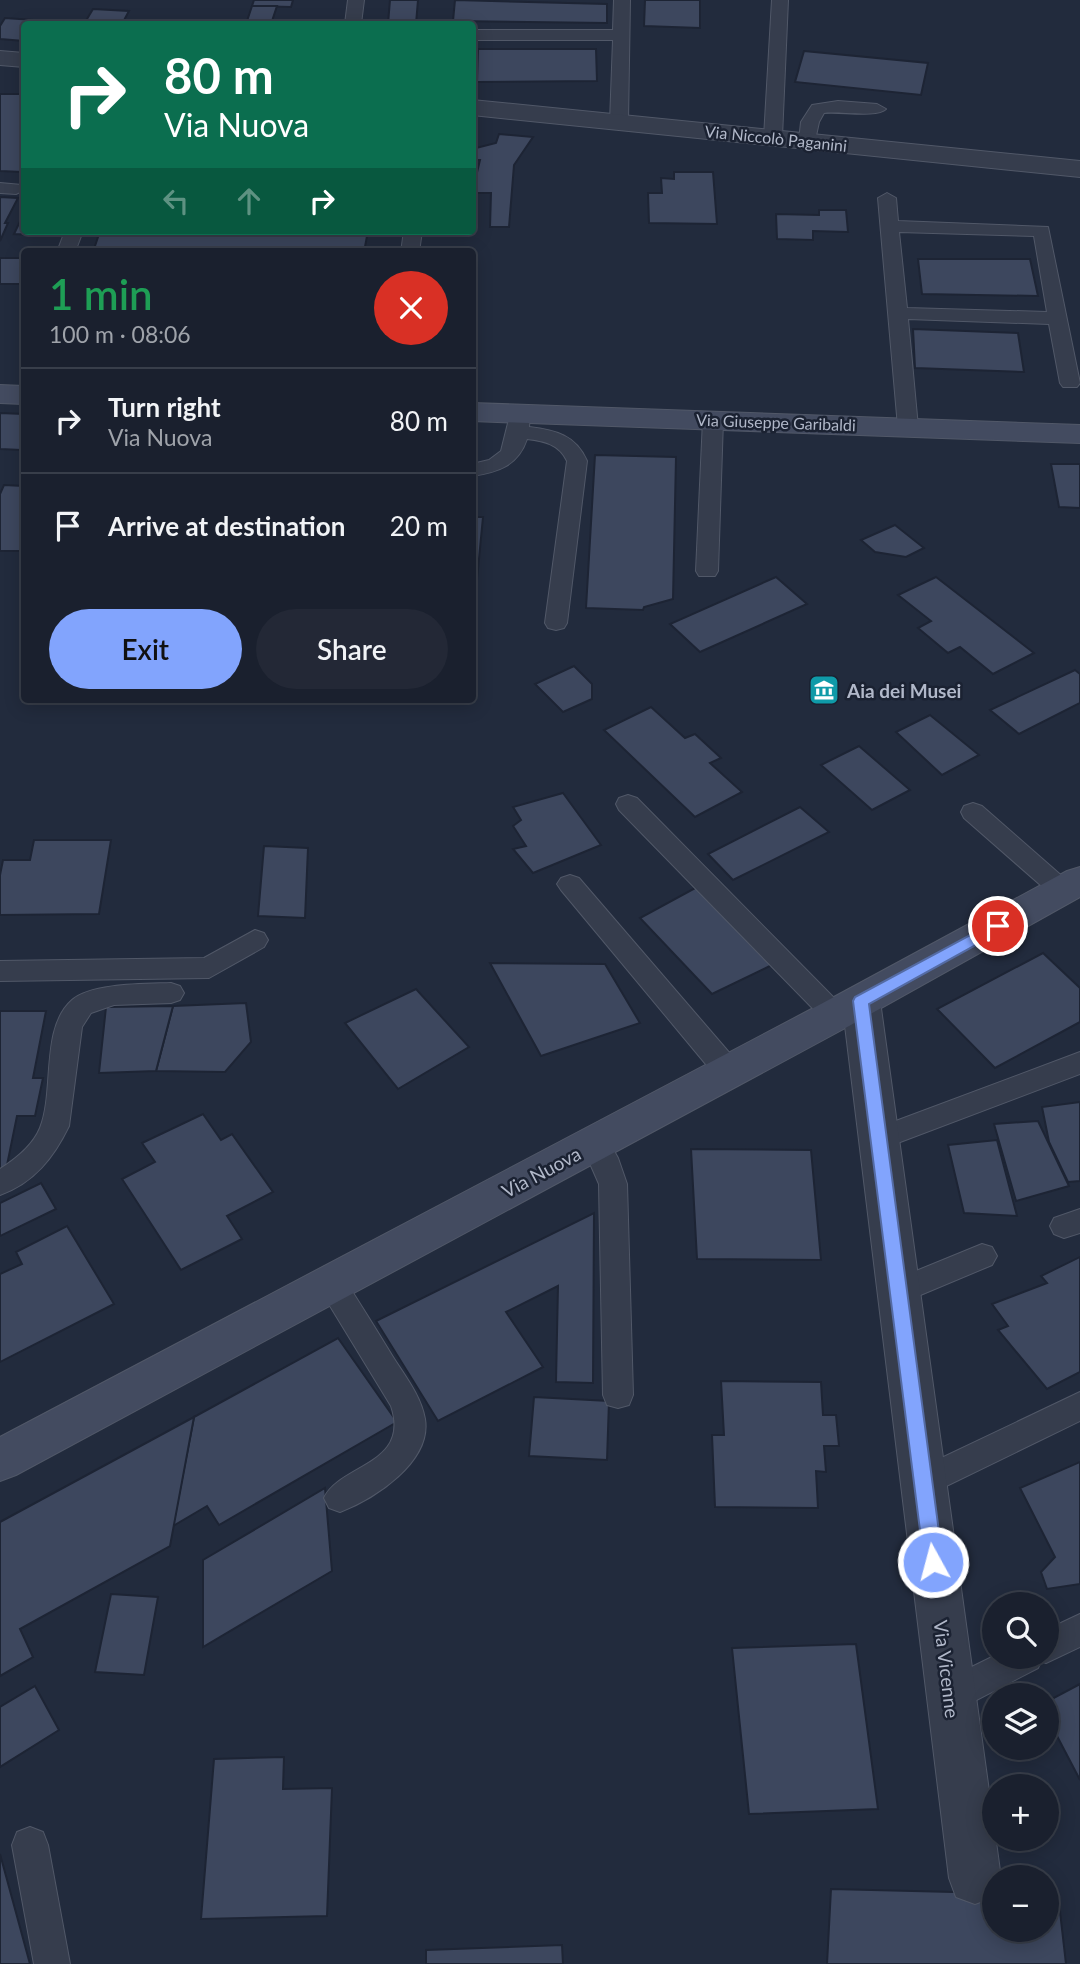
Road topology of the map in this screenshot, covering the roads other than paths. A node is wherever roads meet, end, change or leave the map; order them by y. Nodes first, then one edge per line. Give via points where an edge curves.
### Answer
1 (356, 0) edge
2 (622, 0) edge
3 (780, 0) edge
4 (353, 21) edge
5 (476, 35) edge
6 (621, 35) junction
7 (476, 107) edge
8 (877, 109) dead end
9 (619, 122) junction
10 (773, 138) junction
11 (808, 141) junction
12 (1080, 169) edge
13 (887, 198) dead end
14 (890, 226) junction
15 (898, 313) junction
16 (1058, 318) junction
17 (1070, 383) dead end
18 (0, 394) edge
19 (21, 395) edge
20 (476, 413) edge
21 (713, 420) junction
22 (519, 423) junction
23 (908, 427) junction
24 (1080, 434) edge
25 (476, 469) edge
26 (707, 571) dead end
27 (556, 623) dead end
28 (628, 804) dead end
29 (973, 812) dead end
30 (570, 884) dead end
31 (1071, 885) edge
32 (255, 940) dead end
33 (0, 971) edge
34 (171, 993) dead end
35 (848, 1008) junction
36 (1080, 1063) edge
37 (729, 1072) junction
38 (879, 1139) junction
39 (595, 1143) junction
40 (0, 1183) edge
41 (982, 1255) dead end
42 (331, 1283) junction
43 (899, 1291) junction
44 (618, 1395) dead end
45 (1080, 1406) edge
46 (0, 1460) edge
47 (923, 1482) junction
48 (340, 1497) dead end
49 (1080, 1630) edge
50 (1059, 1640) edge
51 (1002, 1669) edge
52 (951, 1695) junction
53 (30, 1845) dead end
54 (975, 1878) dead end
55 (51, 1964) edge

1 - 4 lane
2 - 6 lane
3 - 10 lane
5 - 6 lane
6 - 9 lane
7 - 9 street, Via Niccolò Paganini
8 - 11 lane via 818,109 810,122
9 - 10 street, Via Niccolò Paganini
10 - 11 street, Via Niccolò Paganini
11 - 12 street, Via Niccolò Paganini
13 - 14 lane
14 - 15 lane
14 - 16 lane via 1042,230
15 - 16 lane
15 - 23 lane
16 - 17 lane
18 - 19 main road
20 - 22 main road, Via Giuseppe Garibaldi
21 - 22 main road, Via Giuseppe Garibaldi
21 - 23 main road, Via Giuseppe Garibaldi
21 - 26 lane
22 - 25 lane via 514,451 502,463
22 - 27 lane via 569,445 577,461
23 - 24 main road, Via Giuseppe Garibaldi
28 - 35 lane
29 - 31 lane
30 - 37 lane
31 - 35 main road, Via Nuova
32 - 33 lane via 209,968
34 - 40 lane via 112,995 82,1006 69,1026 55,1126 39,1155
35 - 37 main road, Via Nuova
35 - 38 street, Via Vicenne
36 - 38 lane
37 - 39 main road, Via Nuova
38 - 43 street, Via Vicenne
39 - 42 main road, Via Nuova
39 - 44 lane via 613,1184
41 - 43 lane
42 - 46 main road, Via Nuova
42 - 48 lane via 404,1401 410,1423 385,1471
43 - 47 street, Via Vicenne
45 - 47 lane
47 - 52 street, Via Vicenne
49 - 50 lane
51 - 52 lane
52 - 54 street, Via Vicenne
53 - 55 lane

